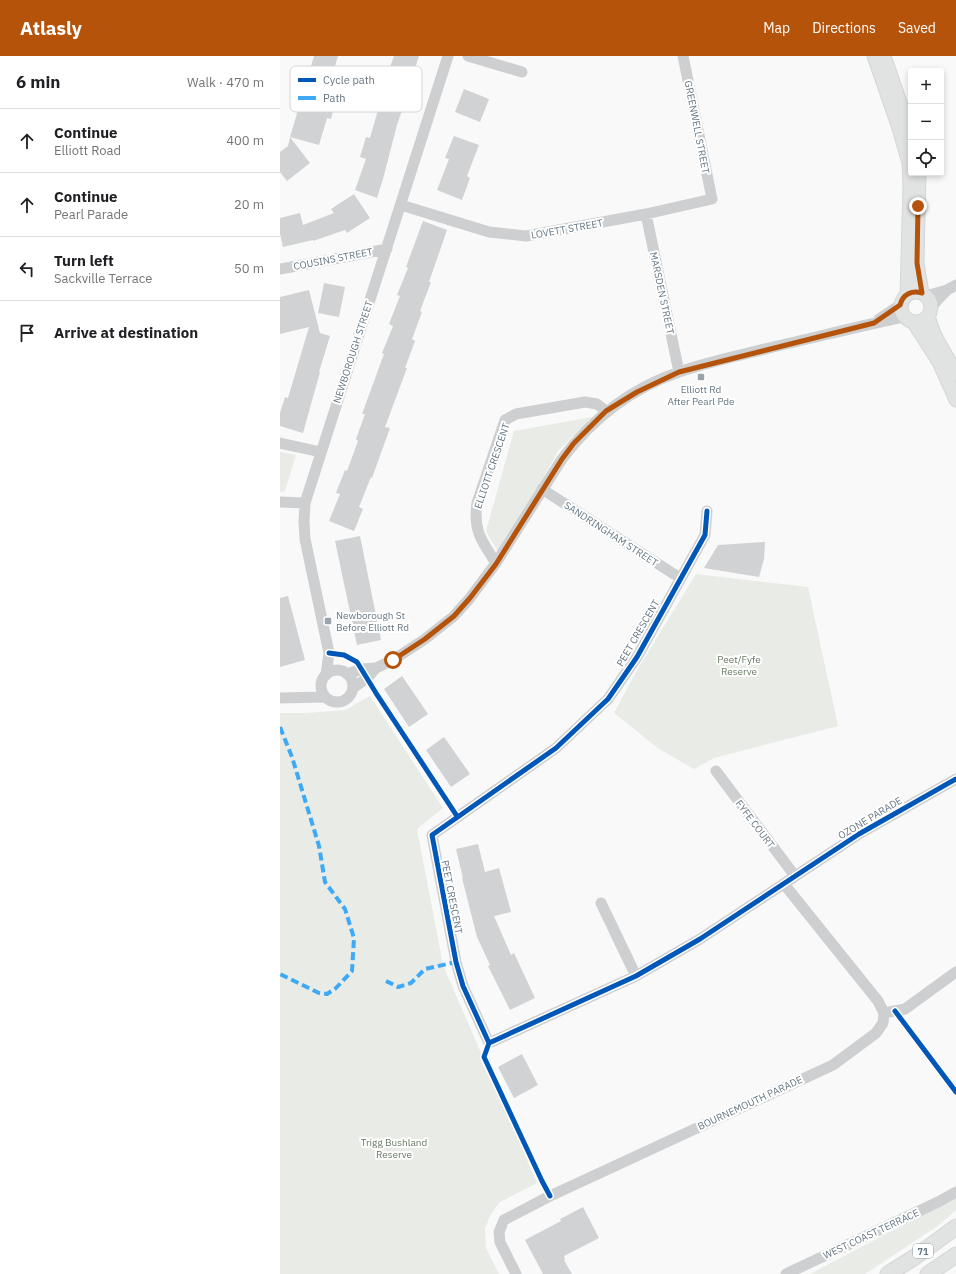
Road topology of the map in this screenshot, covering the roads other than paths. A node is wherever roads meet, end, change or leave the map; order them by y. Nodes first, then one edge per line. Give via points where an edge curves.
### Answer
1 (448, 56) edge
2 (468, 56) edge
3 (683, 56) edge
4 (874, 56) edge
5 (884, 56) edge
6 (522, 72) dead end
7 (908, 125) edge
8 (920, 176) edge
9 (712, 199) joint
10 (401, 205) junction
11 (646, 214) junction
12 (387, 249) junction
13 (280, 269) edge
14 (951, 288) edge
15 (927, 303) junction
16 (906, 310) junction
17 (679, 372) junction
18 (956, 373) edge
19 (956, 400) edge
20 (606, 411) junction
21 (280, 443) edge
22 (321, 452) junction
23 (542, 489) junction
24 (280, 502) edge
25 (306, 503) junction
26 (707, 511) dead end
27 (496, 564) junction
28 (680, 578) junction
29 (329, 653) junction
30 (376, 668) junction
31 (345, 672) junction
32 (324, 677) junction
33 (353, 688) junction
34 (300, 697) junction
35 (325, 697) junction
36 (280, 698) edge
37 (716, 771) dead end
38 (956, 779) edge
39 (795, 876) junction
40 (784, 884) junction
41 (601, 903) dead end
42 (956, 972) edge
43 (636, 976) junction
44 (884, 1013) junction
45 (956, 1192) edge
46 (956, 1227) edge
47 (956, 1255) edge
48 (516, 1274) edge
49 (786, 1274) edge
50 (888, 1274) edge
51 (928, 1274) edge

1 - 10 street, NEWBOROUGH STREET
2 - 6 street
3 - 9 street, GREENWELL STREET
4 - 16 main road via 903,138 909,163
5 - 7 main road
8 - 15 main road via 917,263
9 - 11 street, LOVETT STREET
10 - 11 street, LOVETT STREET via 489,232 526,236
10 - 12 street, NEWBOROUGH STREET
11 - 17 street, MARSDEN STREET
12 - 13 street, COUSINS STREET
12 - 22 street, NEWBOROUGH STREET
14 - 15 street
15 - 16 main road via 914,292
15 - 16 main road via 922,321
15 - 18 main road via 931,328
16 - 17 street via 874,323
16 - 19 main road via 939,362
17 - 20 street via 637,392
20 - 23 street via 574,443
20 - 27 street, ELLIOTT CRESCENT via 597,404 585,402 516,414 505,420 477,503 475,517 481,540
21 - 22 street
22 - 25 street, NEWBOROUGH STREET
23 - 27 street
23 - 28 street, SANDRINGHAM STREET
24 - 25 street
25 - 29 street, NEWBOROUGH STREET via 305,539
26 - 28 street, PEET CRESCENT via 705,535
27 - 30 street via 454,616 425,639
28 - 43 street, PEET CRESCENT via 637,657 608,699 556,748 432,835 456,962 463,986 489,1044
29 - 31 street, NEWBOROUGH STREET
29 - 32 street, NEWBOROUGH STREET
30 - 31 street
30 - 33 street
31 - 32 street via 332,671
31 - 33 street via 351,678
32 - 34 street
32 - 35 street via 322,690
33 - 35 street via 343,701 335,702
34 - 35 street
34 - 36 street
37 - 39 street, FYFE COURT
38 - 39 street, OZONE PARADE via 859,834
39 - 40 street, PEET CRESCENT
40 - 43 street, PEET CRESCENT via 700,939
40 - 44 street via 878,1001
41 - 43 street
42 - 44 street via 905,1009
44 - 48 street, BOURNEMOUTH PARADE via 883,1023 876,1033 833,1065 550,1196 504,1220 499,1232 500,1242
45 - 49 street, WEST COAST TERRACE
46 - 50 highway, 71
47 - 51 highway, 71

